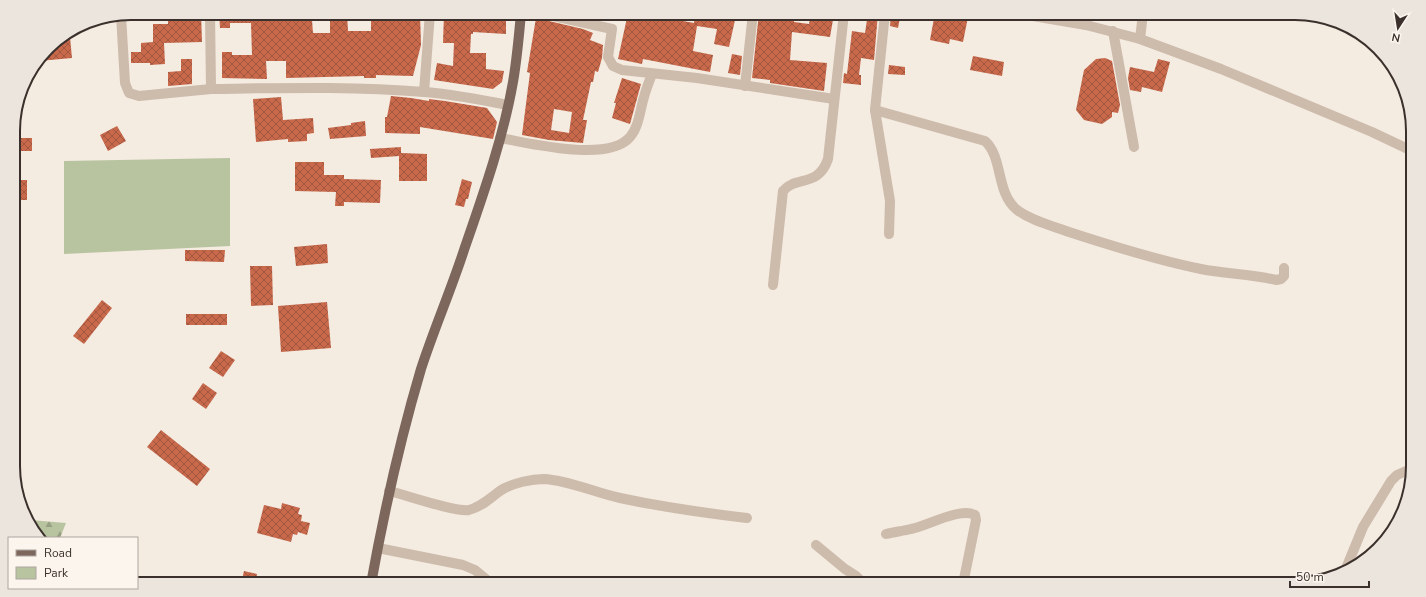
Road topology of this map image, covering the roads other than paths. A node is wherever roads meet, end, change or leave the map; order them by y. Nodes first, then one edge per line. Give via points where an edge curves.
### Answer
1 (210, 20) edge
2 (429, 20) edge
3 (520, 20) edge
4 (572, 20) edge
5 (752, 20) edge
6 (843, 20) edge
7 (883, 20) edge
8 (1056, 20) edge
9 (1086, 20) edge
10 (1142, 20) edge
11 (121, 21) edge
12 (1086, 25) junction
13 (1113, 31) junction
14 (1140, 39) junction
15 (652, 74) junction
16 (745, 86) junction
17 (211, 90) junction
18 (424, 92) junction
19 (834, 99) junction
20 (508, 105) junction
21 (875, 110) junction
22 (500, 138) junction
23 (1134, 147) dead end
24 (1406, 148) edge
25 (889, 234) dead end
26 (1284, 268) dead end
27 (773, 285) dead end
28 (1406, 471) edge
29 (389, 491) junction
30 (747, 518) dead end
31 (886, 534) dead end
32 (816, 545) dead end
33 (378, 548) junction
34 (1349, 563) edge
35 (373, 577) edge
36 (484, 577) edge
37 (857, 577) edge
38 (964, 577) edge

1 - 17 street
2 - 18 street
3 - 20 main road
4 - 15 street via 612,29 608,57 613,66 622,70
5 - 16 street
6 - 19 street
7 - 21 street
8 - 12 street
9 - 12 street
10 - 14 street
11 - 17 street via 125,83 129,92 139,96
12 - 13 street
13 - 14 street
13 - 23 street
14 - 24 street via 1221,70
15 - 16 street
15 - 22 street via 636,127 630,138 620,144 592,151
16 - 19 street
17 - 18 street via 328,88
18 - 20 street
19 - 27 street via 825,168 817,175 790,185 783,191
20 - 22 main road
21 - 25 street via 890,201
21 - 26 street via 986,141 993,149 1003,186 1012,204 1021,213 1042,222 1149,256 1202,269 1276,280 1284,276
22 - 29 main road via 464,251 422,369
28 - 34 street via 1391,481 1364,527
29 - 30 street via 467,510 476,508 503,489 542,479 627,500
29 - 33 main road
31 - 38 street via 912,529 955,514 972,513 976,520
32 - 37 street
33 - 35 main road
33 - 36 street via 463,565

